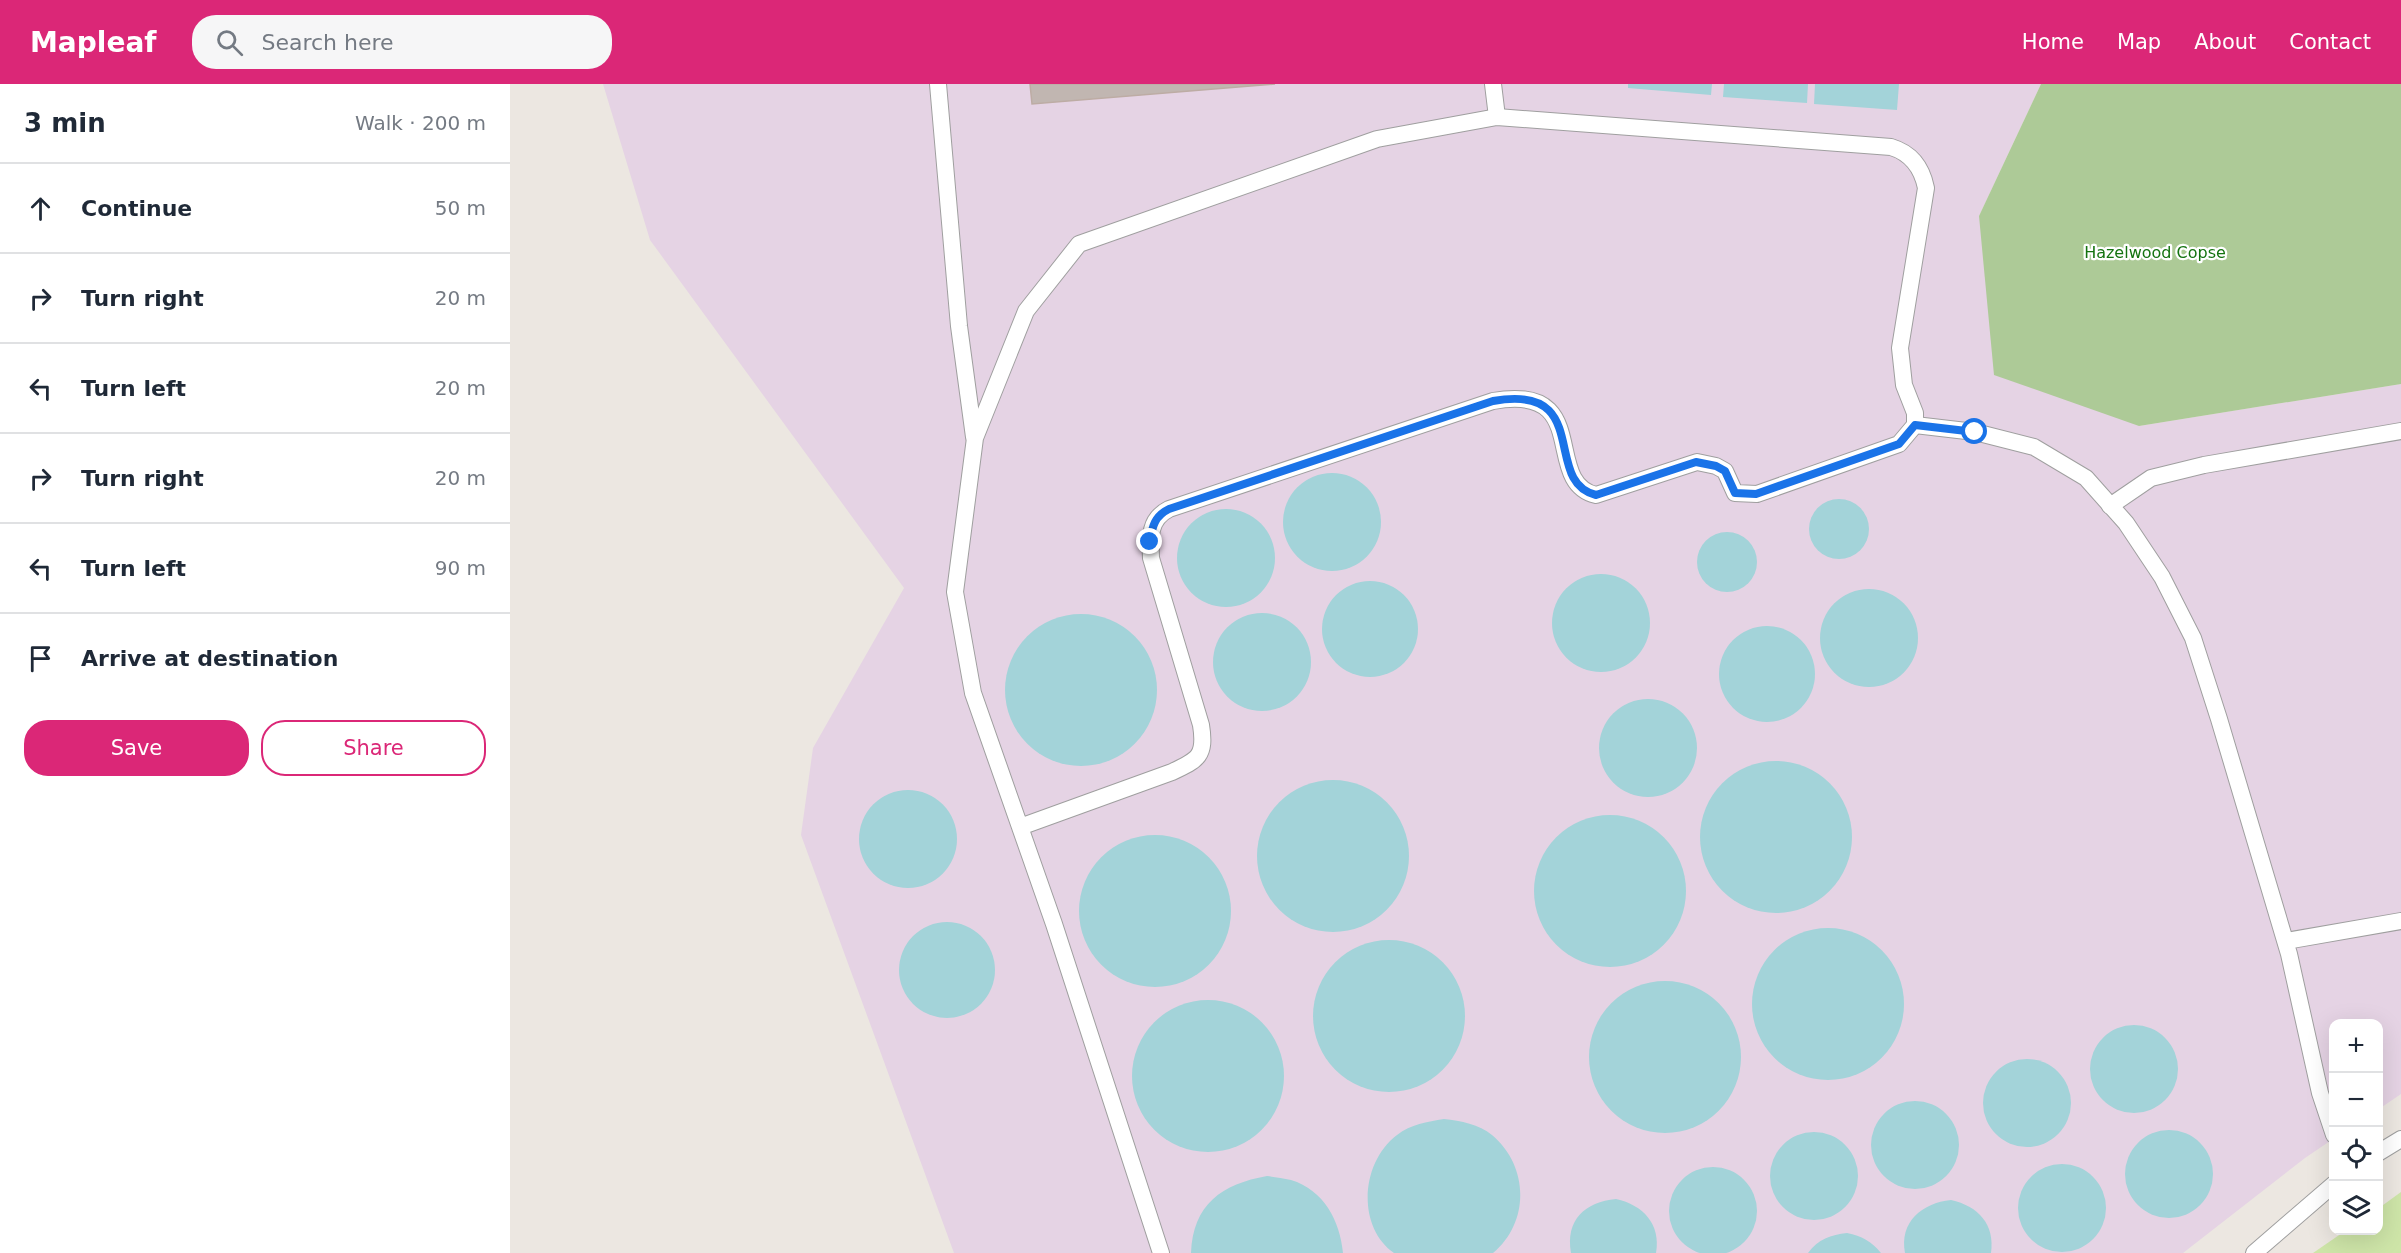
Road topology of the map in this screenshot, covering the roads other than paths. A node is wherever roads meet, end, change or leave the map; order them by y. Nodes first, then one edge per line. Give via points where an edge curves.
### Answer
1 (938, 84) edge
2 (1493, 84) edge
3 (1497, 117) junction
4 (1915, 425) junction
5 (2401, 431) edge
6 (975, 438) junction
7 (2110, 506) junction
8 (1020, 827) junction
9 (2401, 921) edge
10 (2286, 941) junction
11 (2331, 1127) edge
12 (2401, 1139) edge
13 (2383, 1150) edge
14 (2329, 1188) edge
15 (1161, 1253) edge
16 (2254, 1253) edge

1 - 6 lane via 959,326
2 - 3 lane
3 - 4 lane via 1901,150 1923,174 1926,188 1900,348 1904,385 1915,413
3 - 6 lane via 1377,139 1079,244 1026,311
4 - 7 lane via 1975,432 2034,447 2085,478
4 - 8 lane via 1899,444 1756,494 1735,493 1725,471 1696,462 1596,495 1587,493 1574,478 1556,418 1547,406 1526,399 1508,399 1169,509 1158,515 1151,529 1151,558 1201,725 1201,753 1194,762 1172,772
5 - 7 lane via 2151,478
6 - 8 lane via 955,592 973,693
7 - 10 lane via 2162,577 2193,638
8 - 15 lane
9 - 10 lane
10 - 11 lane
12 - 13 lane
14 - 16 lane

